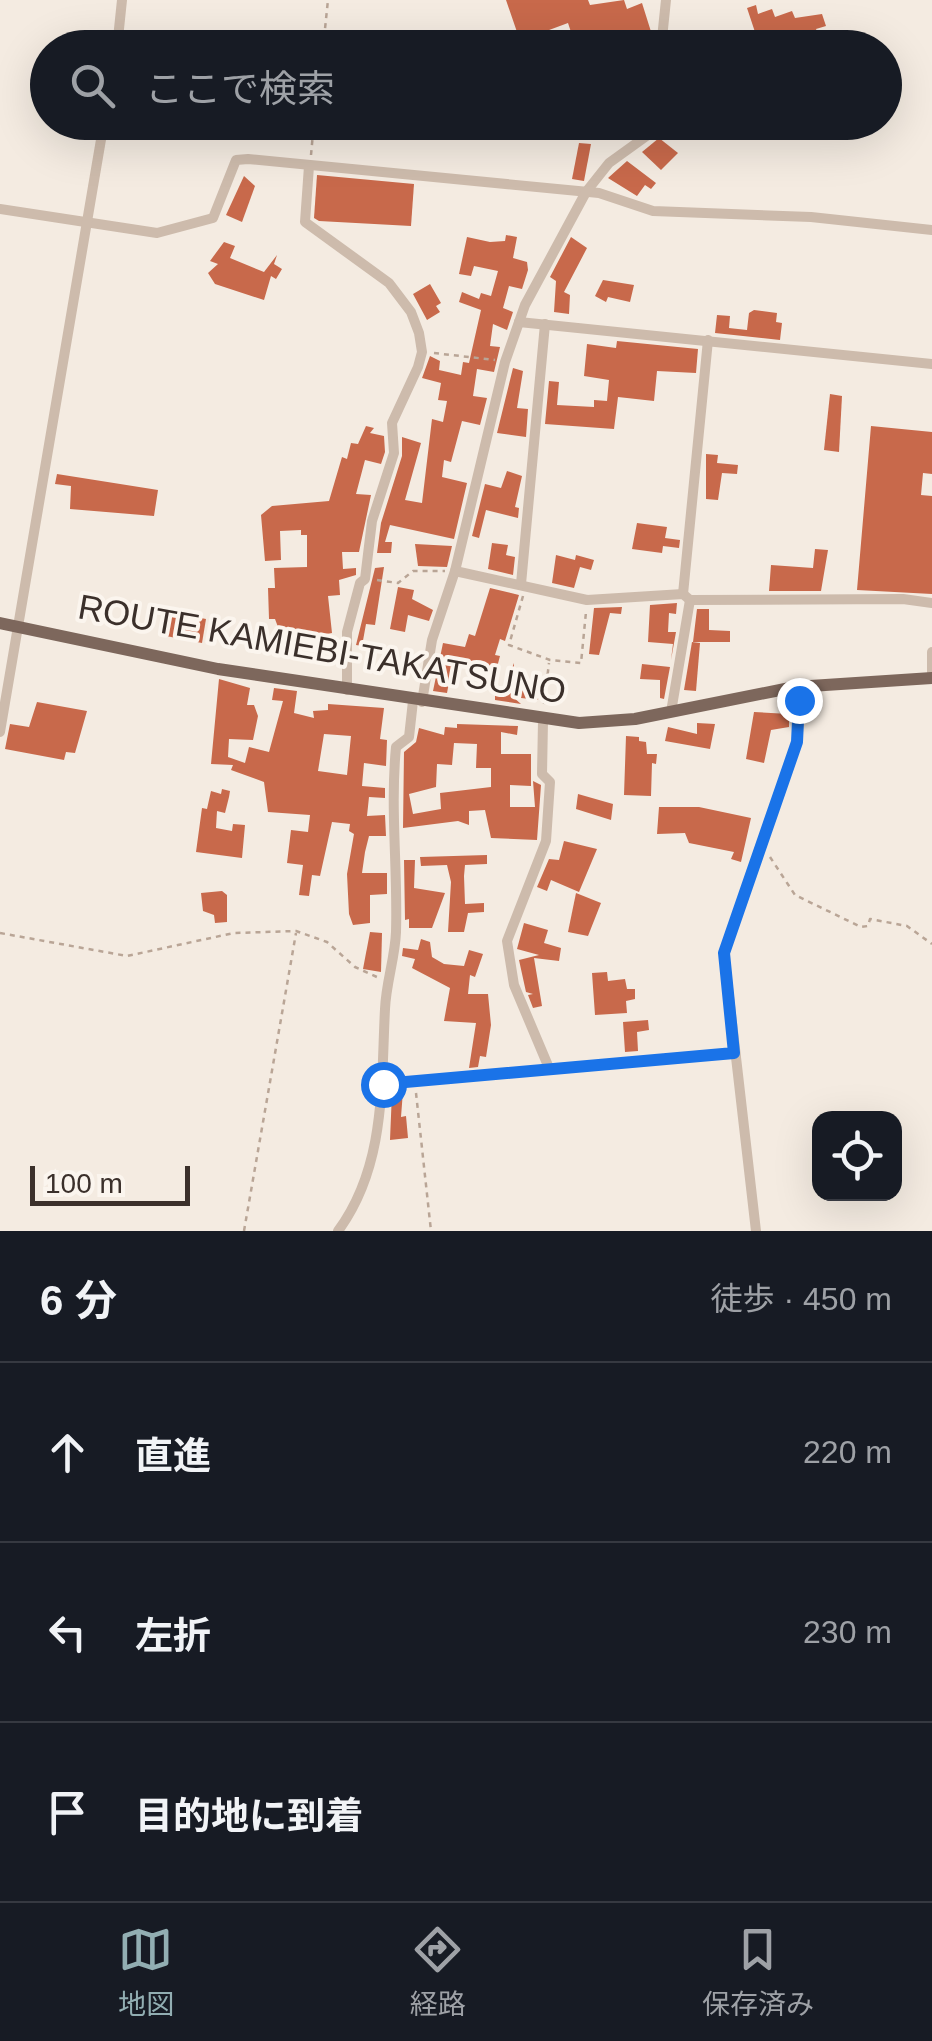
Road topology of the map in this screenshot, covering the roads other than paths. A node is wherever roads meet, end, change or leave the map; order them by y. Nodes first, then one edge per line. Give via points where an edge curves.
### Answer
1 (122, 0) edge
2 (666, 0) edge
3 (118, 30) edge
4 (663, 30) edge
5 (101, 140) edge
6 (641, 140) edge
7 (310, 166) junction
8 (586, 192) junction
9 (0, 208) edge
10 (87, 222) junction
11 (932, 230) edge
12 (519, 322) junction
13 (545, 324) junction
14 (708, 340) junction
15 (932, 364) edge
16 (454, 571) junction
17 (524, 585) junction
18 (686, 597) junction
19 (932, 603) edge
20 (0, 623) edge
21 (18, 626) junction
22 (932, 652) edge
23 (932, 678) edge
24 (795, 687) junction
25 (347, 690) junction
26 (418, 701) junction
27 (671, 712) junction
28 (543, 721) junction
29 (0, 732) edge
30 (734, 1053) junction
31 (549, 1068) junction
32 (383, 1084) junction
33 (338, 1231) edge
34 (756, 1231) edge

1 - 3 street
2 - 4 street
5 - 10 street
6 - 8 street via 608,163
7 - 8 street
7 - 10 street via 236,160 218,210 206,222 157,233
7 - 25 street via 304,222 401,296 422,352 392,423 394,453 347,632
8 - 11 street via 653,211
8 - 12 street
9 - 10 street
10 - 21 street
12 - 13 street
12 - 16 street
13 - 14 street
13 - 17 street
14 - 15 street
14 - 18 street
16 - 17 street
16 - 26 street
17 - 18 street via 587,600
18 - 19 street
18 - 27 street
20 - 21 main road, ROUTE KAMIEBI-TAKATSUNO
21 - 25 main road, ROUTE KAMIEBI-TAKATSUNO
21 - 29 street
22 - 23 street
23 - 24 main road, ROUTE KAMIEBI-TAKATSUNO
24 - 27 main road, ROUTE KAMIEBI-TAKATSUNO
24 - 30 street via 797,742 724,953
25 - 26 main road, ROUTE KAMIEBI-TAKATSUNO
26 - 28 main road, ROUTE KAMIEBI-TAKATSUNO
26 - 32 street via 409,737 396,748 391,801 396,932
27 - 28 main road, ROUTE KAMIEBI-TAKATSUNO via 608,722
28 - 31 street via 542,774 550,782 546,841 507,941 514,984
30 - 31 street
30 - 34 street
31 - 32 street
32 - 33 street via 374,1149

